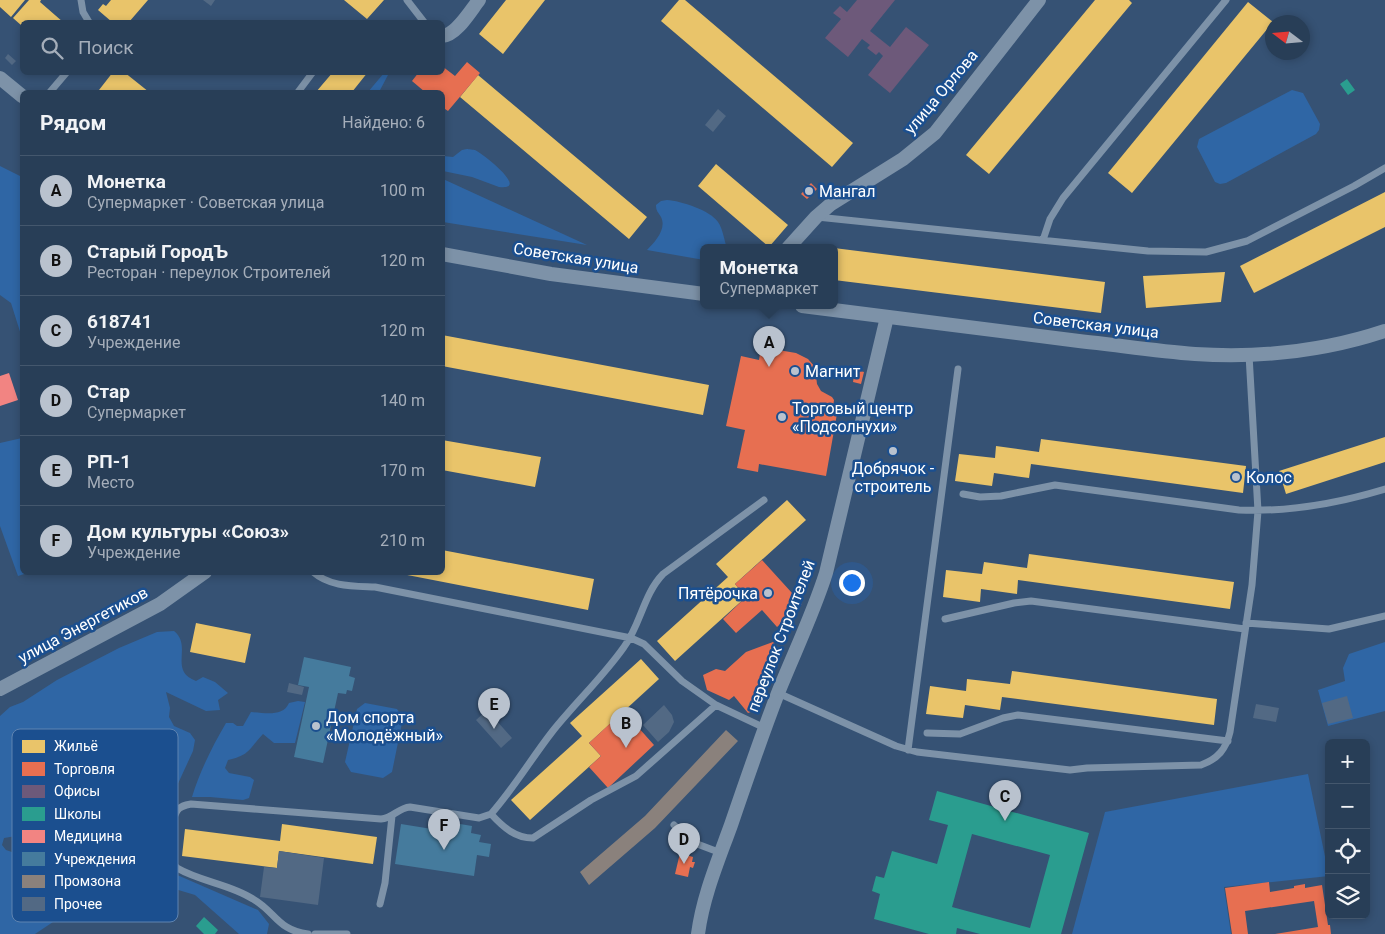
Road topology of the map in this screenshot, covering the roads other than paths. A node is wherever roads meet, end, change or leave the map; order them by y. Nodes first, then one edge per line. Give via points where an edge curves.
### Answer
1 (81, 0) edge
2 (407, 0) edge
3 (479, 0) edge
4 (1039, 0) edge
5 (1226, 0) edge
6 (88, 20) edge
7 (422, 20) edge
8 (445, 36) edge
9 (64, 75) edge
10 (311, 75) edge
11 (0, 78) edge
12 (52, 90) edge
13 (300, 90) edge
14 (20, 94) edge
15 (1385, 168) edge
16 (816, 217) junction
17 (1043, 240) junction
18 (792, 244) edge
19 (445, 255) edge
20 (700, 293) edge
21 (825, 309) edge
22 (887, 317) junction
23 (1385, 331) edge
24 (1250, 355) junction
25 (958, 369) dead end
26 (1385, 489) edge
27 (963, 494) dead end
28 (764, 500) dead end
29 (1258, 511) junction
30 (201, 575) edge
31 (316, 575) edge
32 (1385, 616) edge
33 (945, 619) dead end
34 (1246, 626) junction
35 (631, 638) junction
36 (0, 689) edge
37 (778, 693) junction
38 (716, 705) junction
39 (765, 728) junction
40 (928, 733) dead end
41 (1228, 741) junction
42 (908, 750) junction
43 (178, 810) edge
44 (491, 814) junction
45 (392, 816) junction
46 (674, 825) dead end
47 (721, 853) junction
48 (178, 868) edge
49 (380, 904) dead end
50 (308, 934) edge
51 (315, 934) edge
52 (347, 934) edge
53 (698, 934) edge

1 - 6 lane
2 - 7 lane
3 - 8 street via 454,31
4 - 16 street, улица Орлова via 935,133 903,159 842,196
5 - 17 lane via 1063,198 1050,219
9 - 12 lane
10 - 13 lane
11 - 14 street
15 - 17 lane via 1247,241 1206,252 1148,251
16 - 17 lane
16 - 18 street, улица Орлова
19 - 20 street, Советская улица via 551,274
21 - 22 street, Советская улица
22 - 24 street, Советская улица via 1196,354
22 - 37 street, переулок Строителей via 826,573
23 - 24 street, Советская улица via 1356,341
24 - 29 lane
25 - 42 lane
26 - 29 lane via 1315,504
27 - 29 lane via 1001,496 1055,485
28 - 35 lane via 658,578 648,594
29 - 34 lane
30 - 36 street, улица Энергетиков via 160,604
31 - 35 lane via 338,584 374,587
32 - 34 lane via 1329,629
33 - 34 lane via 1031,601
34 - 41 lane
35 - 38 lane via 644,644 682,681
35 - 44 lane via 552,733
37 - 39 street, переулок Строителей
37 - 42 lane
38 - 39 lane
38 - 44 lane via 636,776 591,800 533,838 514,834
39 - 47 street, переулок Строителей
40 - 41 lane via 960,734 1018,715
41 - 42 lane via 1215,759 1201,765 1070,770
43 - 45 lane via 191,804 381,819
44 - 45 lane via 479,818 402,808
45 - 49 lane
46 - 47 lane via 692,842
47 - 53 street, переулок Строителей via 706,894
48 - 50 lane via 245,894 260,903 285,927
51 - 52 lane

